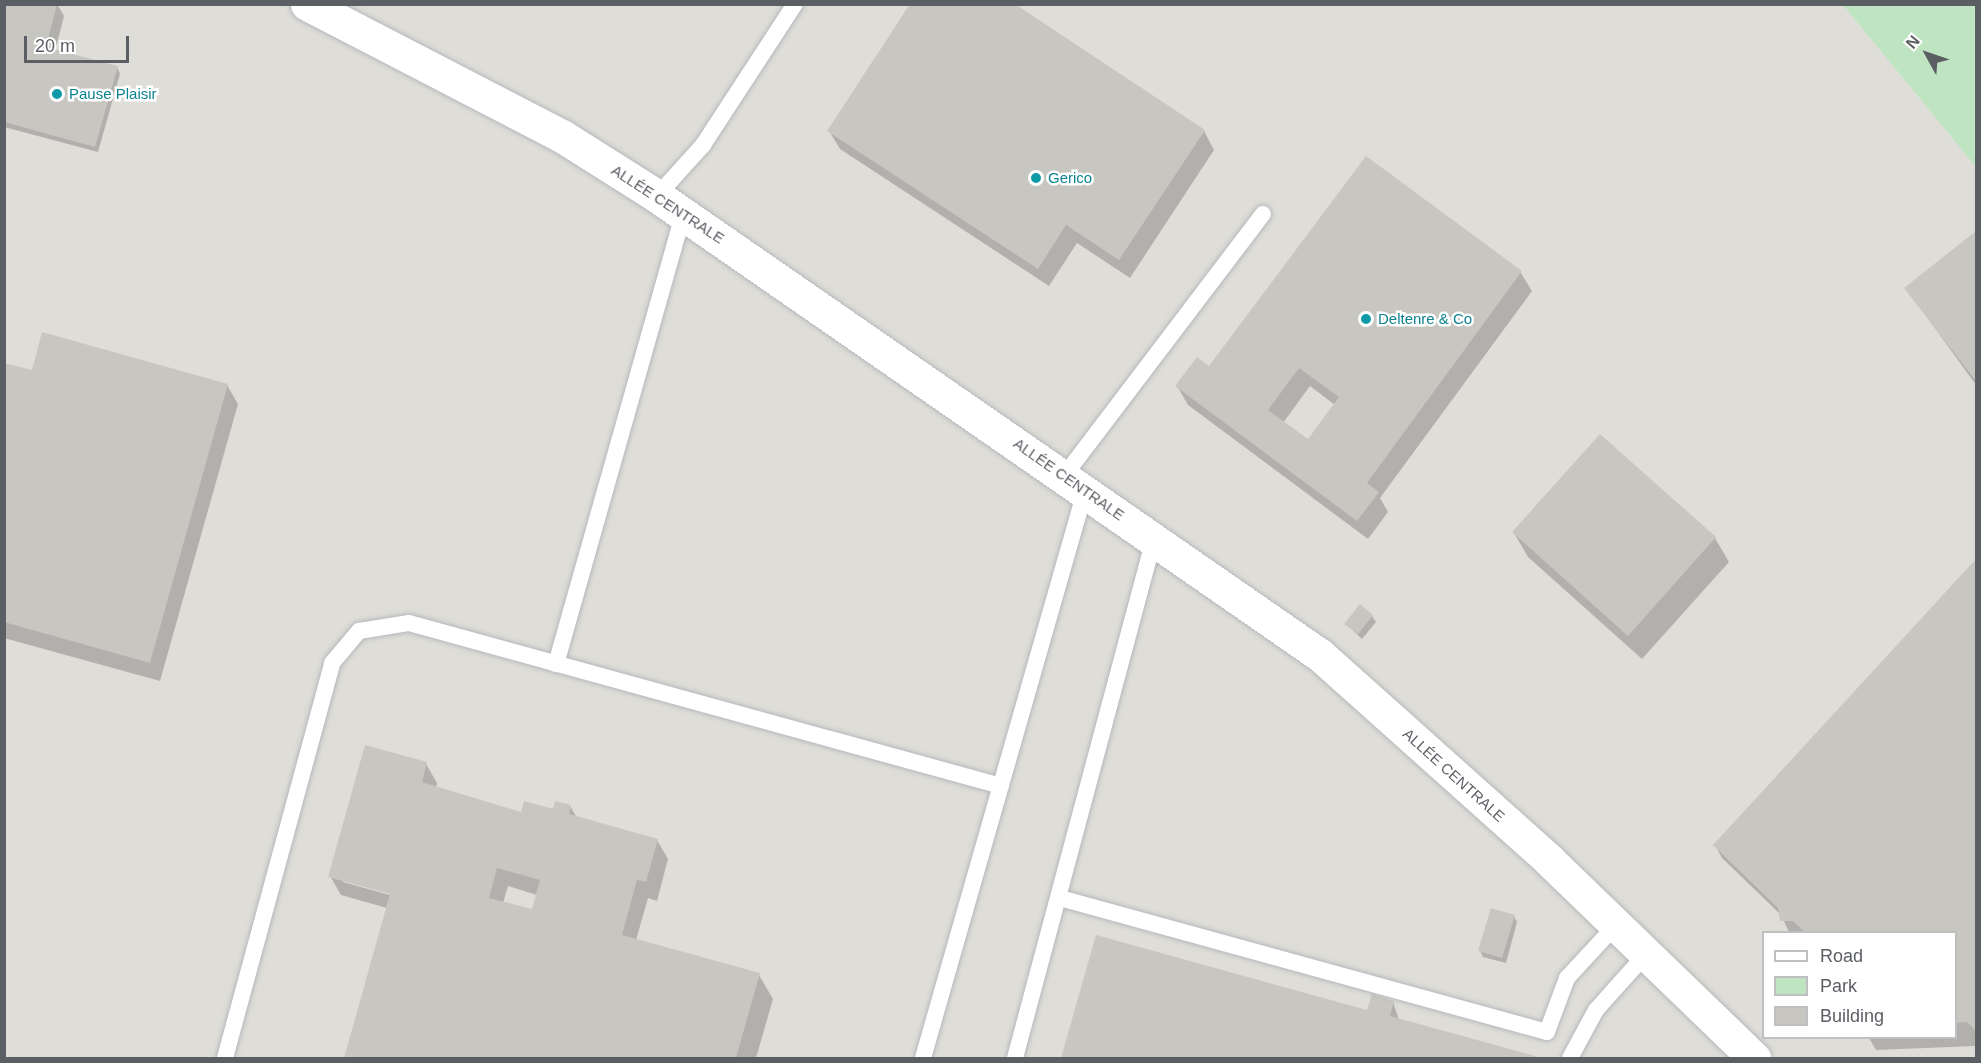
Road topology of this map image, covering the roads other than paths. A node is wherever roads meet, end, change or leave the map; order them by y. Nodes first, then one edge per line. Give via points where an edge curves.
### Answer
1 (307, 4) edge
2 (795, 4) edge
3 (657, 196) junction
4 (684, 213) junction
5 (1263, 214) dead end
6 (1074, 483) junction
7 (1154, 539) junction
8 (556, 664) junction
9 (1001, 786) junction
10 (1060, 898) junction
11 (1616, 925) junction
12 (1646, 954) junction
13 (225, 1059) edge
14 (923, 1059) edge
15 (1015, 1059) edge
16 (1570, 1059) edge
17 (1754, 1059) edge

1 - 3 street, ALLÉE CENTRALE via 562,136
2 - 3 lane via 703,144
3 - 4 street, ALLÉE CENTRALE
4 - 6 street, ALLÉE CENTRALE
4 - 8 lane
5 - 6 lane
6 - 7 street, ALLÉE CENTRALE
6 - 9 lane
7 - 10 lane
7 - 11 street, ALLÉE CENTRALE via 1320,656
8 - 9 lane
8 - 13 lane via 409,623 358,631 332,663
9 - 14 lane
10 - 11 lane via 1547,1032 1567,978
10 - 15 lane
11 - 12 street, ALLÉE CENTRALE
12 - 16 lane via 1596,1010
12 - 17 street, ALLÉE CENTRALE

